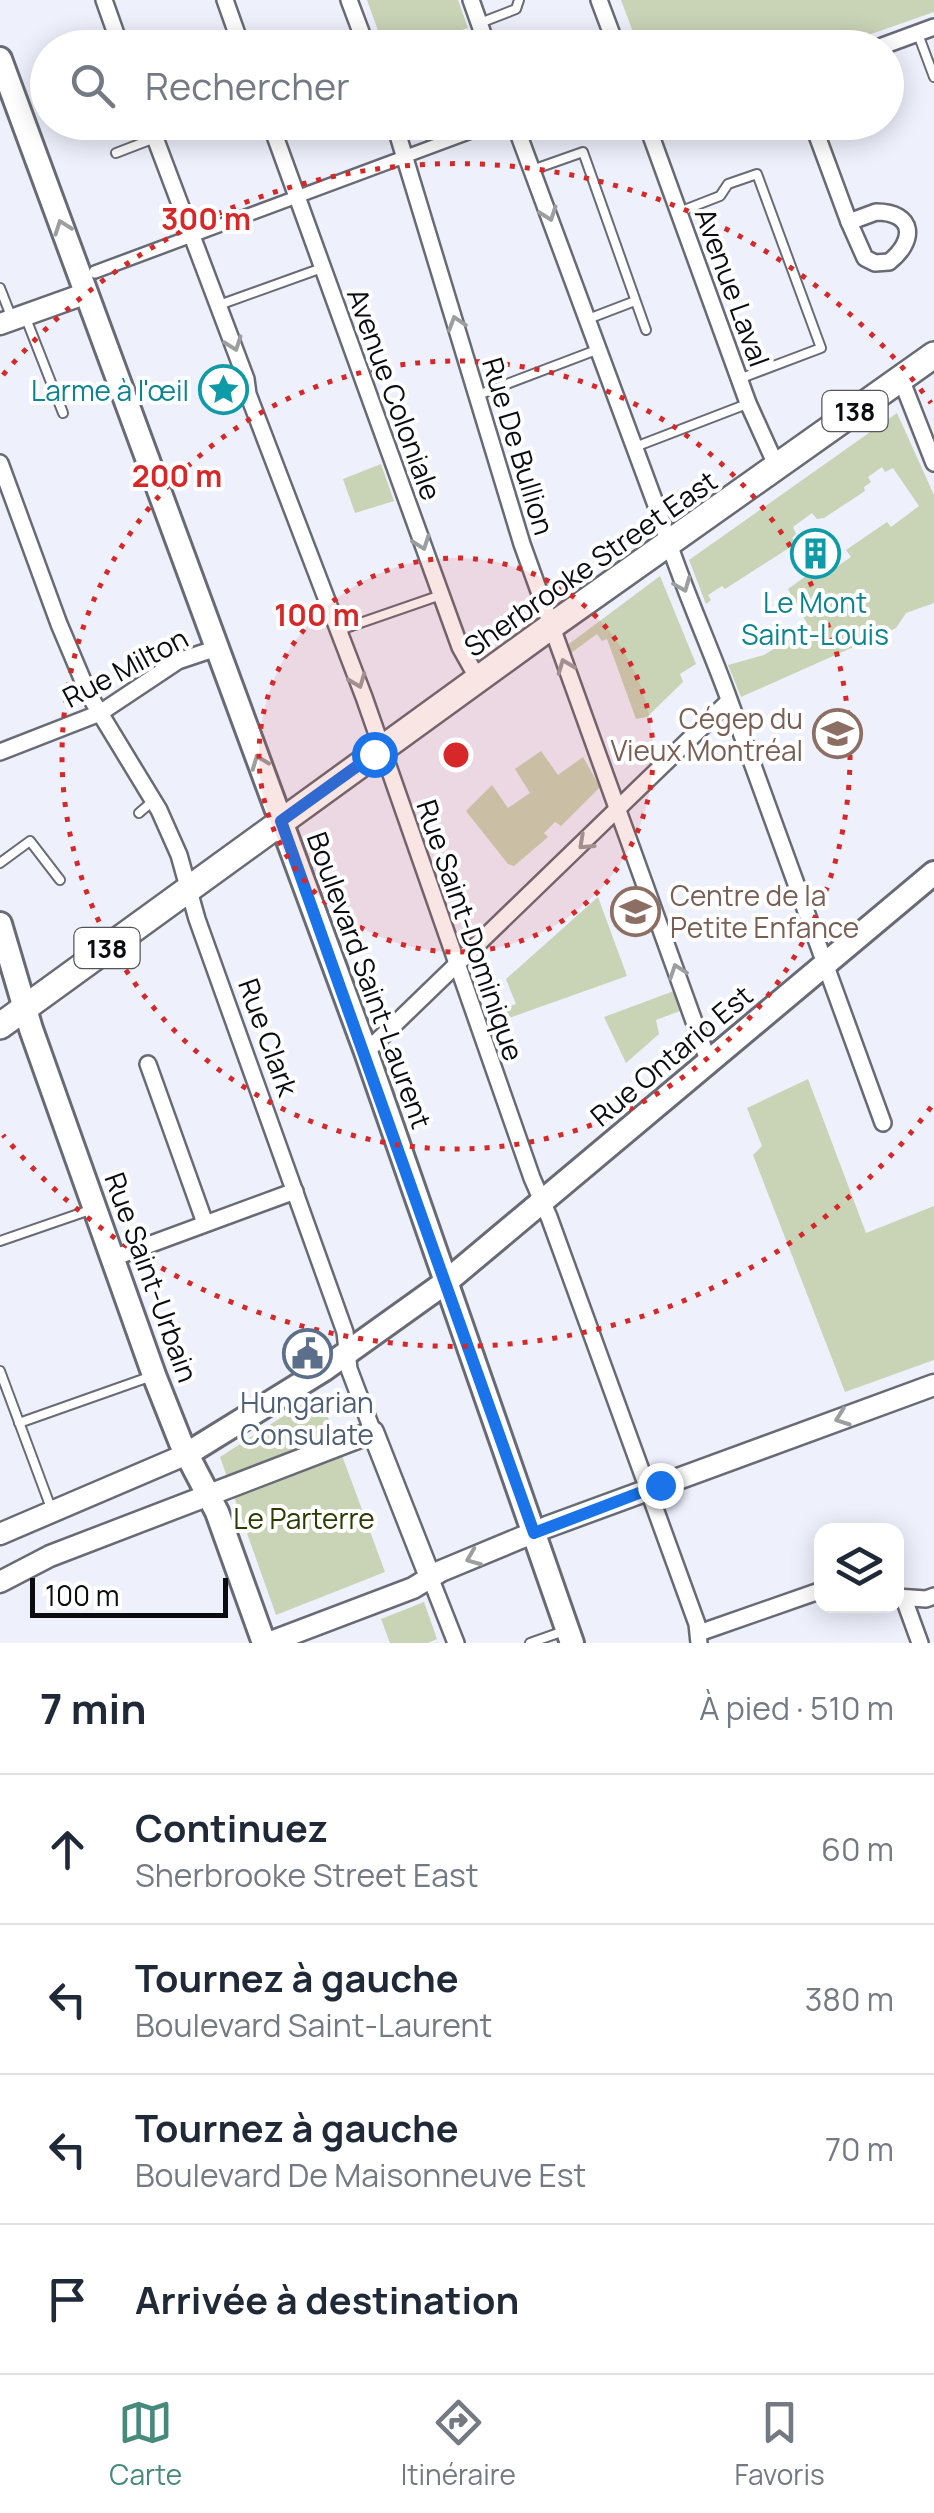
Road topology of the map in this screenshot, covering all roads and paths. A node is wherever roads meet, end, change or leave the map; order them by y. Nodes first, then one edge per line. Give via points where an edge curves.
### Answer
1 (104, 0) edge
2 (225, 0) edge
3 (349, 0) edge
4 (471, 0) edge
5 (519, 0) edge
6 (599, 0) edge
7 (480, 23) junction
8 (115, 30) edge
9 (236, 30) edge
10 (360, 30) edge
11 (482, 30) edge
12 (610, 30) edge
13 (926, 30) edge
14 (0, 59) edge
15 (934, 77) edge
16 (30, 133) edge
17 (33, 140) edge
18 (136, 140) edge
19 (156, 140) edge
20 (277, 140) edge
21 (400, 140) edge
22 (449, 140) edge
23 (521, 140) edge
24 (652, 140) edge
25 (819, 140) edge
26 (116, 153) dead end
27 (406, 156) junction
28 (532, 170) junction
29 (298, 197) junction
30 (678, 212) junction
31 (849, 222) dead end
32 (194, 237) junction
33 (322, 268) junction
34 (91, 282) junction
35 (0, 288) edge
36 (635, 301) junction
37 (220, 306) junction
38 (588, 319) junction
39 (12, 320) edge
40 (646, 330) dead end
41 (598, 349) junction
42 (934, 355) edge
43 (739, 379) junction
44 (901, 379) junction
45 (478, 394) junction
46 (748, 404) junction
47 (63, 413) dead end
48 (634, 447) junction
49 (0, 463) edge
50 (934, 463) edge
51 (777, 467) junction
52 (668, 544) junction
53 (441, 595) junction
54 (550, 627) junction
55 (336, 631) junction
56 (217, 648) junction
57 (478, 679) junction
58 (729, 702) junction
59 (100, 713) junction
60 (381, 749) junction
61 (0, 752) edge
62 (154, 800) junction
63 (619, 811) junction
64 (139, 813) dead end
65 (281, 821) junction
66 (0, 864) edge
67 (934, 873) edge
68 (60, 880) dead end
69 (188, 888) junction
70 (0, 924) edge
71 (457, 965) junction
72 (824, 966) junction
73 (25, 1007) junction
74 (0, 1026) edge
75 (366, 1052) junction
76 (709, 1063) junction
77 (148, 1064) dead end
78 (883, 1122) dead end
79 (295, 1191) junction
80 (543, 1202) junction
81 (95, 1208) junction
82 (205, 1223) junction
83 (0, 1242) edge
84 (113, 1258) junction
85 (446, 1282) junction
86 (347, 1352) junction
87 (0, 1372) edge
88 (154, 1375) junction
89 (934, 1385) edge
90 (20, 1423) junction
91 (373, 1432) junction
92 (188, 1454) junction
93 (648, 1490) junction
94 (209, 1496) junction
95 (53, 1512) junction
96 (534, 1533) junction
97 (0, 1534) edge
98 (430, 1577) junction
99 (0, 1582) edge
100 (814, 1593) edge
101 (934, 1596) edge
102 (904, 1598) edge
103 (904, 1607) edge
104 (570, 1636) edge
105 (699, 1638) edge
106 (536, 1642) edge
107 (266, 1643) edge
108 (456, 1643) edge
109 (920, 1643) edge

1 - 8 street
2 - 9 street
3 - 10 street
4 - 7 street
5 - 7 lane via 516,9
6 - 12 street
7 - 11 street
13 - 15 lane
16 -> 14 main road, Boulevard Saint-Laurent
34 -> 17 main road, Boulevard Saint-Laurent
18 - 26 lane
19 - 32 street, Rue Saint-Dominique
20 - 29 street, Avenue Coloniale
21 - 27 street, Rue De Bullion
22 - 27 street
23 - 28 street
24 - 30 street, Avenue Laval
25 - 31 street
27 - 29 street
45 -> 27 street, Rue De Bullion
28 - 36 lane via 583,152
28 -> 38 street
29 - 32 street
29 - 33 street, Avenue Coloniale
30 - 43 street, Avenue Laval
30 - 43 lane via 757,174 821,348
32 - 34 street
32 - 37 street, Rue Saint-Dominique
33 - 37 lane
33 -> 53 street, Avenue Coloniale
34 - 39 street
34 - 56 main road, Boulevard Saint-Laurent
35 - 39 lane
36 - 38 lane
36 - 40 lane
37 -> 55 street, Rue Saint-Dominique
38 - 41 street
39 - 47 lane
41 - 45 lane
41 - 48 street
42 - 44 main road, Sherbrooke Street East / 138
43 - 46 street, Avenue Laval
44 - 50 street
44 - 51 main road, Sherbrooke Street East / 138
45 - 54 street, Rue De Bullion
46 - 48 lane
46 - 51 street, Avenue Laval
48 - 52 street
49 - 59 street, Rue Clark via 59,624
51 - 52 main road, Sherbrooke Street East / 138
52 - 54 main road, Sherbrooke Street East / 138
52 -> 58 street
53 - 55 lane
53 - 57 street, Avenue Coloniale
54 - 57 main road, Sherbrooke Street East / 138
63 -> 54 street, Rue De Bullion
55 -> 60 street, Rue Saint-Dominique
56 - 59 street, Rue Milton via 178,661
65 -> 56 main road, Boulevard Saint-Laurent
57 - 60 main road, Sherbrooke Street East / 138
58 - 63 street
58 - 72 street
59 - 61 street, Rue Milton
59 - 62 street, Rue Clark
60 - 65 main road, Sherbrooke Street East / 138
60 - 71 street, Rue Saint-Dominique via 417,867
62 - 64 lane
62 - 69 street, Rue Clark
63 -> 71 street
76 -> 63 street, Rue De Bullion
65 - 69 main road, 138
65 - 75 main road, Boulevard Saint-Laurent
66 - 68 lane via 30,841
67 - 72 main road, Rue Ontario Est
69 - 73 main road, 138
69 - 79 street, Rue Clark
70 - 73 main road, Rue Saint-Urbain
71 - 75 street
71 - 80 street, Rue Saint-Dominique
72 - 76 main road, Rue Ontario Est
72 - 78 street
73 - 74 main road, 138
73 - 81 main road, Rue Saint-Urbain
75 - 85 main road, Boulevard Saint-Laurent
76 - 80 main road, Rue Ontario Est
77 - 82 street
79 - 82 street
79 - 86 street, Rue Clark
80 - 85 main road, Rue Ontario Est
80 - 93 street, Rue Saint-Dominique
81 - 83 lane
81 - 84 main road, Rue Saint-Urbain
82 - 84 street
84 - 88 main road, Rue Saint-Urbain
85 - 86 main road, Rue Ontario Est
85 - 96 main road, Boulevard Saint-Laurent
86 - 91 street, Rue Clark
86 - 92 main road, Rue Ontario Est
87 - 90 lane
88 - 90 lane
88 - 92 main road, Rue Saint-Urbain
89 -> 93 street
90 - 95 lane
91 - 94 street
91 - 98 street, Rue Clark
92 - 94 main road, Rue Saint-Urbain
92 - 95 street
93 - 96 street
93 - 105 street, Rue Saint-Dominique
94 - 99 street via 50,1556
94 - 107 main road, Rue Saint-Urbain
95 - 97 street
96 -> 98 street
96 - 104 main road, Boulevard Saint-Laurent
98 - 107 street
98 - 108 street, Rue Clark
100 - 105 street
101 - 102 street
103 - 109 street
104 - 106 lane

